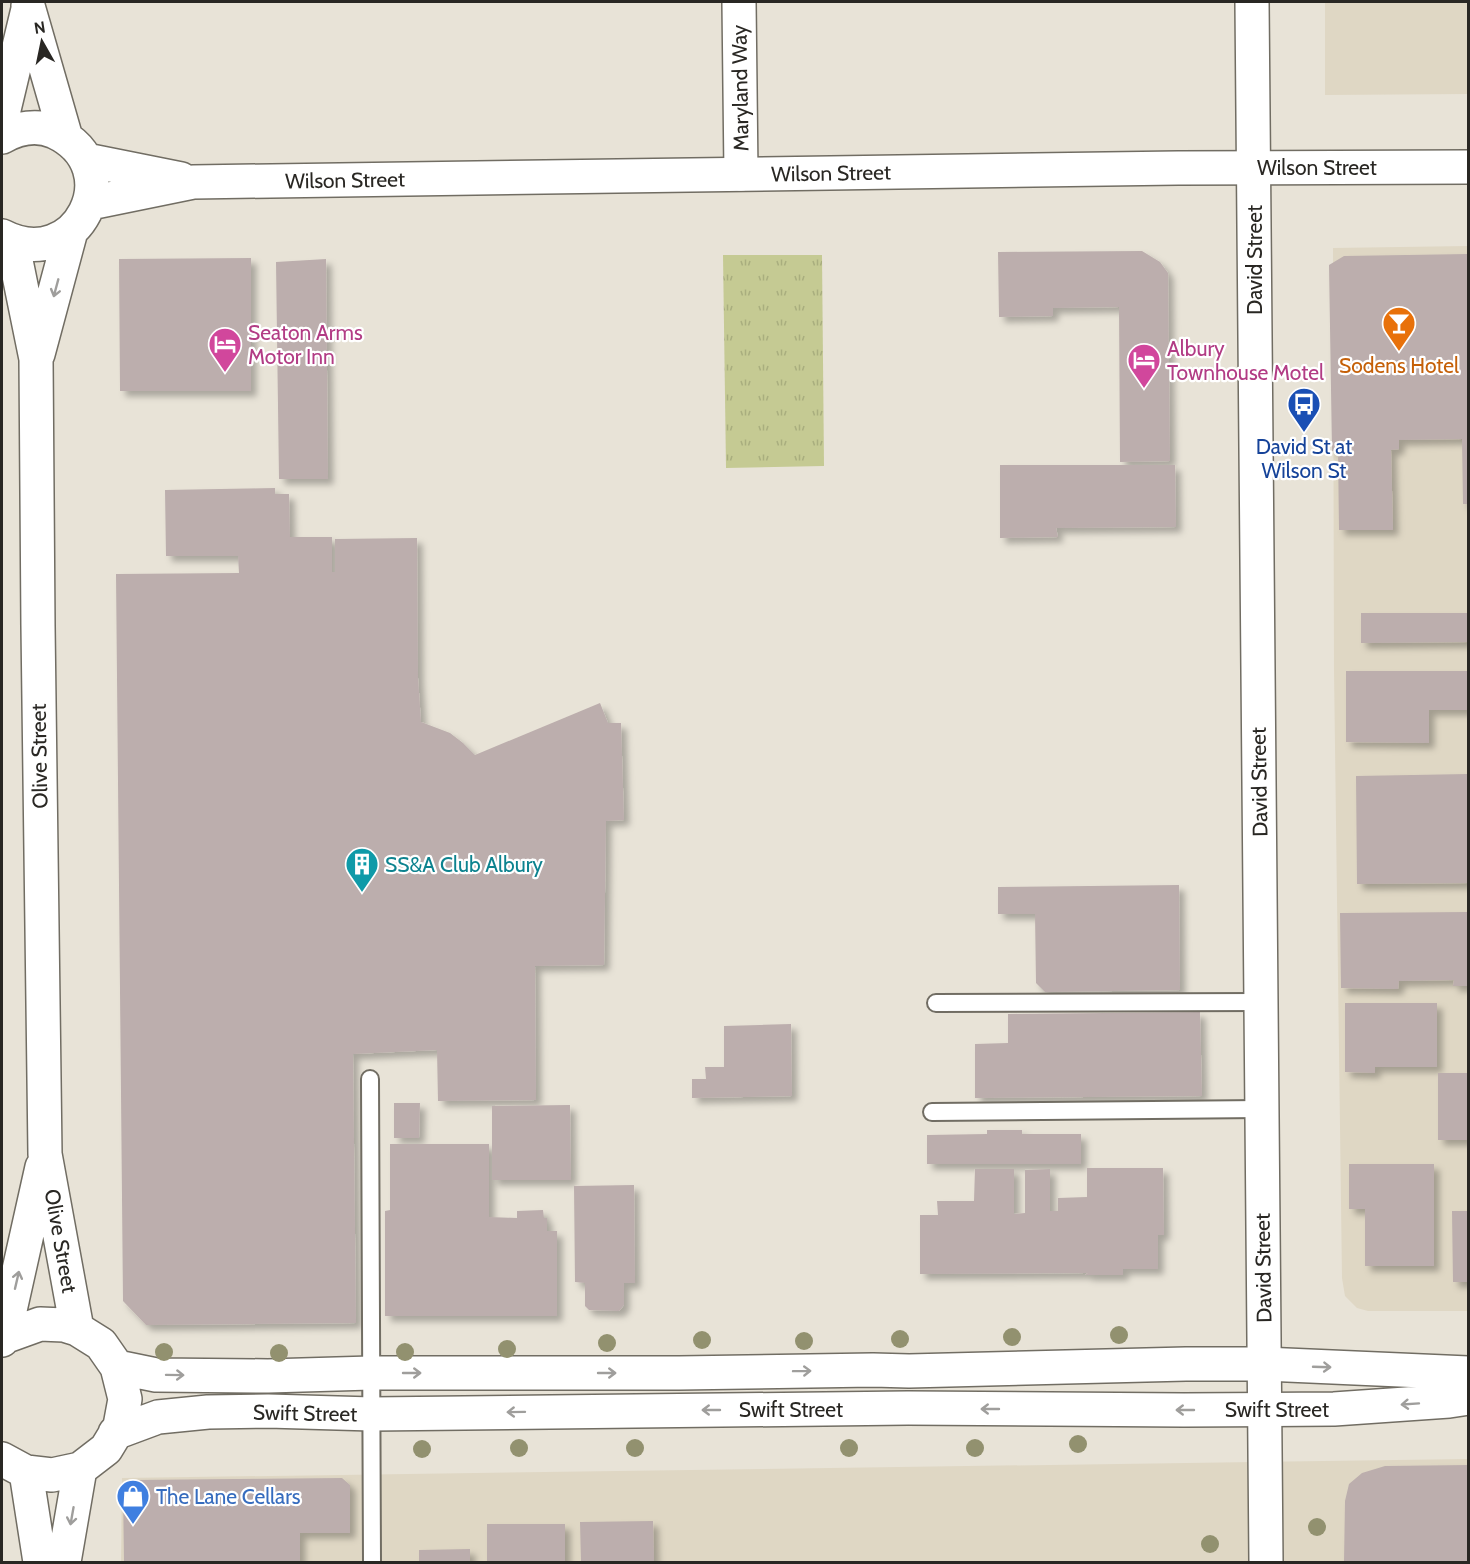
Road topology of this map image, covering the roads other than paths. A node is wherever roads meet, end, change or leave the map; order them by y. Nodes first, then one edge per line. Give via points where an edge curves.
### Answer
1 (739, 2) edge
2 (1252, 2) edge
3 (28, 4) edge
4 (2, 118) edge
5 (2, 137) edge
6 (76, 149) junction
7 (1468, 167) edge
8 (1254, 168) junction
9 (741, 174) junction
10 (193, 182) junction
11 (90, 203) junction
12 (71, 231) junction
13 (7, 238) edge
14 (36, 358) junction
15 (1261, 1002) junction
16 (936, 1003) dead end
17 (370, 1079) dead end
18 (1261, 1109) junction
19 (932, 1112) dead end
20 (45, 1154) junction
21 (77, 1329) junction
22 (3, 1338) edge
23 (1264, 1365) junction
24 (117, 1367) junction
25 (909, 1371) junction
26 (370, 1373) junction
27 (1468, 1373) edge
28 (1468, 1398) edge
29 (908, 1408) junction
30 (1264, 1409) junction
31 (372, 1414) junction
32 (115, 1433) junction
33 (14, 1466) edge
34 (80, 1468) junction
35 (40, 1563) edge
36 (64, 1563) edge
37 (372, 1563) edge
38 (1266, 1563) edge

1 - 9 street, Maryland Way
2 - 8 street, David Street
3 - 4 street
3 - 6 street
5 - 6 street, Wilson Street via 31,127 49,130
6 - 10 street, Wilson Street
6 - 11 street via 91,173
7 - 8 street, Wilson Street
8 - 9 street, Wilson Street
8 - 15 street, David Street
9 - 10 street, Wilson Street
10 - 11 street, Wilson Street
11 - 12 street
12 - 13 street via 43,244 27,245
12 -> 14 street, Olive Street
13 - 14 street, Olive Street
14 - 20 street, Olive Street
15 - 16 lane
15 - 18 street, David Street
17 - 26 lane
18 - 19 lane
18 - 23 street, David Street
20 - 21 street, Olive Street
22 -> 20 street, Olive Street
21 - 22 street via 40,1324
21 - 24 street via 101,1344
23 - 25 street, Swift Street
23 -> 27 street, Swift Street
23 - 30 street, David Street
24 -> 26 street, Swift Street via 156,1375
24 - 32 street via 125,1399
26 -> 25 street, Swift Street
25 - 29 street
26 - 31 lane
28 -> 30 street, Swift Street via 1334,1409
30 -> 29 street, Swift Street
29 -> 31 street, Swift Street
30 - 38 street, David Street
31 - 32 street, Swift Street via 208,1412 158,1417
31 - 37 lane
32 - 34 street via 106,1449
33 - 34 street via 52,1475
33 - 35 street
34 -> 36 street

